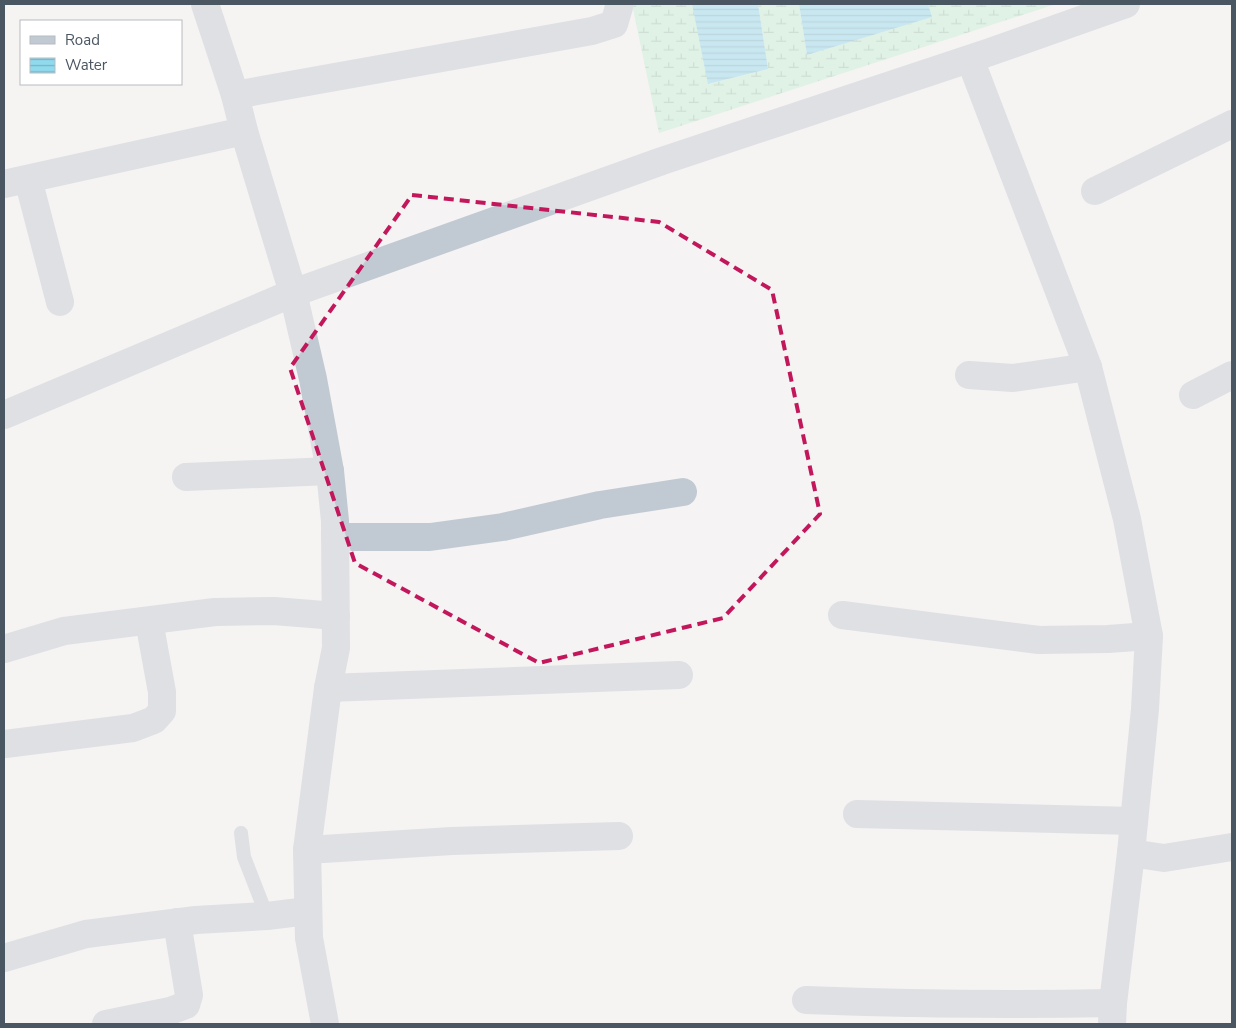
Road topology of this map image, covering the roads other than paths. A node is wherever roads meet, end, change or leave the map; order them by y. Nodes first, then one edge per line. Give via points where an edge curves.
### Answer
1 (205, 4) edge
2 (619, 4) edge
3 (1126, 4) edge
4 (970, 59) junction
5 (235, 95) junction
6 (1232, 124) edge
7 (244, 131) junction
8 (16, 182) edge
9 (1096, 191) dead end
10 (293, 293) junction
11 (60, 302) dead end
12 (1088, 367) junction
13 (969, 375) dead end
14 (1232, 375) edge
15 (1193, 395) dead end
16 (4, 415) edge
17 (330, 471) junction
18 (186, 477) dead end
19 (683, 492) dead end
20 (335, 537) junction
21 (842, 615) dead end
22 (336, 616) junction
23 (149, 621) junction
24 (1149, 636) junction
25 (4, 649) edge
26 (679, 675) dead end
27 (328, 688) junction
28 (6, 744) dead end
29 (857, 814) dead end
30 (1134, 822) junction
31 (241, 832) dead end
32 (619, 836) dead end
33 (1232, 847) edge
34 (307, 850) junction
35 (1131, 853) junction
36 (308, 911) junction
37 (266, 916) junction
38 (177, 922) junction
39 (4, 958) edge
40 (806, 1000) dead end
41 (1112, 1014) edge
42 (106, 1024) edge
43 (325, 1024) edge

1 - 5 street
2 - 5 street via 614,24 592,31
3 - 4 street
4 - 10 street via 662,161
4 - 12 street
5 - 7 street
6 - 9 street
7 - 8 street
7 - 10 street
8 - 11 street
10 - 16 street
10 - 17 street via 314,379
12 - 13 street via 1014,378
12 - 24 street via 1126,519
14 - 15 street
17 - 18 street
17 - 20 street
19 - 20 street via 600,505 503,527 430,537
20 - 22 street
21 - 24 street via 1039,640
22 - 23 street via 274,611 215,612
22 - 27 street via 336,648
23 - 25 street via 64,631
23 - 28 street via 162,692 162,710 154,720 133,728
24 - 30 street
26 - 27 street
27 - 34 street
29 - 30 street
30 - 35 street
31 - 37 lane via 244,857
32 - 34 street
33 - 35 street via 1164,858
34 - 36 street
35 - 41 street
36 - 37 street
36 - 43 street via 309,938
37 - 38 street
38 - 39 street via 86,934
38 - 42 street via 189,995 186,1005
40 - 41 street via 985,1004

